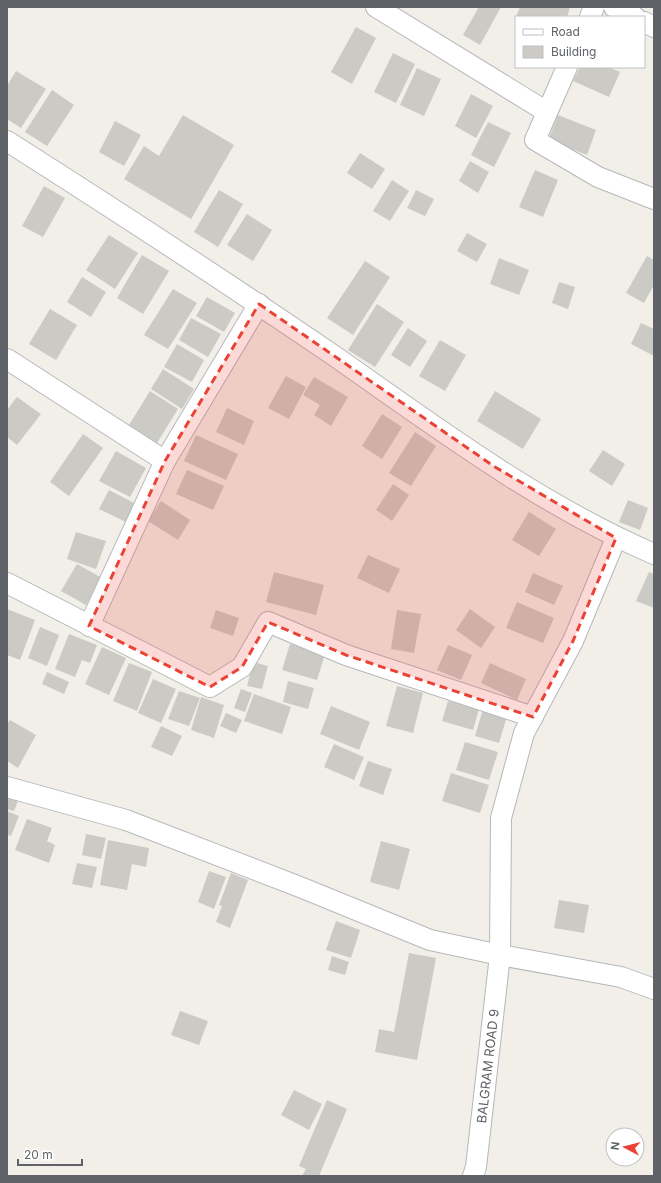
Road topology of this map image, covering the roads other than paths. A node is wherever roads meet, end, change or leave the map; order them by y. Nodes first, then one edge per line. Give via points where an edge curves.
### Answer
1 (376, 7) edge
2 (614, 7) edge
3 (398, 13) edge
4 (632, 16) edge
5 (645, 22) edge
6 (654, 27) edge
7 (567, 68) edge
8 (547, 112) junction
9 (7, 141) edge
10 (654, 199) edge
11 (259, 304) junction
12 (7, 359) edge
13 (165, 461) junction
14 (616, 538) junction
15 (654, 554) edge
16 (7, 583) edge
17 (89, 626) junction
18 (532, 717) junction
19 (7, 787) edge
20 (500, 955) junction
21 (654, 989) edge
22 (473, 1176) edge

1 - 3 street
2 - 4 street
3 - 8 street
5 - 6 street
7 - 8 street
8 - 10 street via 535,140 598,177
9 - 11 street
11 - 13 street
11 - 14 street via 495,467
12 - 13 street
13 - 17 street
14 - 15 street
14 - 18 street, BALGRAM ROAD 9 via 573,641
16 - 17 street
17 - 18 street via 210,687 242,667 268,622 346,655
18 - 20 street, BALGRAM ROAD 9 via 524,732 501,818
19 - 20 street via 126,820 430,940
20 - 21 street via 621,977
20 - 22 street, BALGRAM ROAD 9

